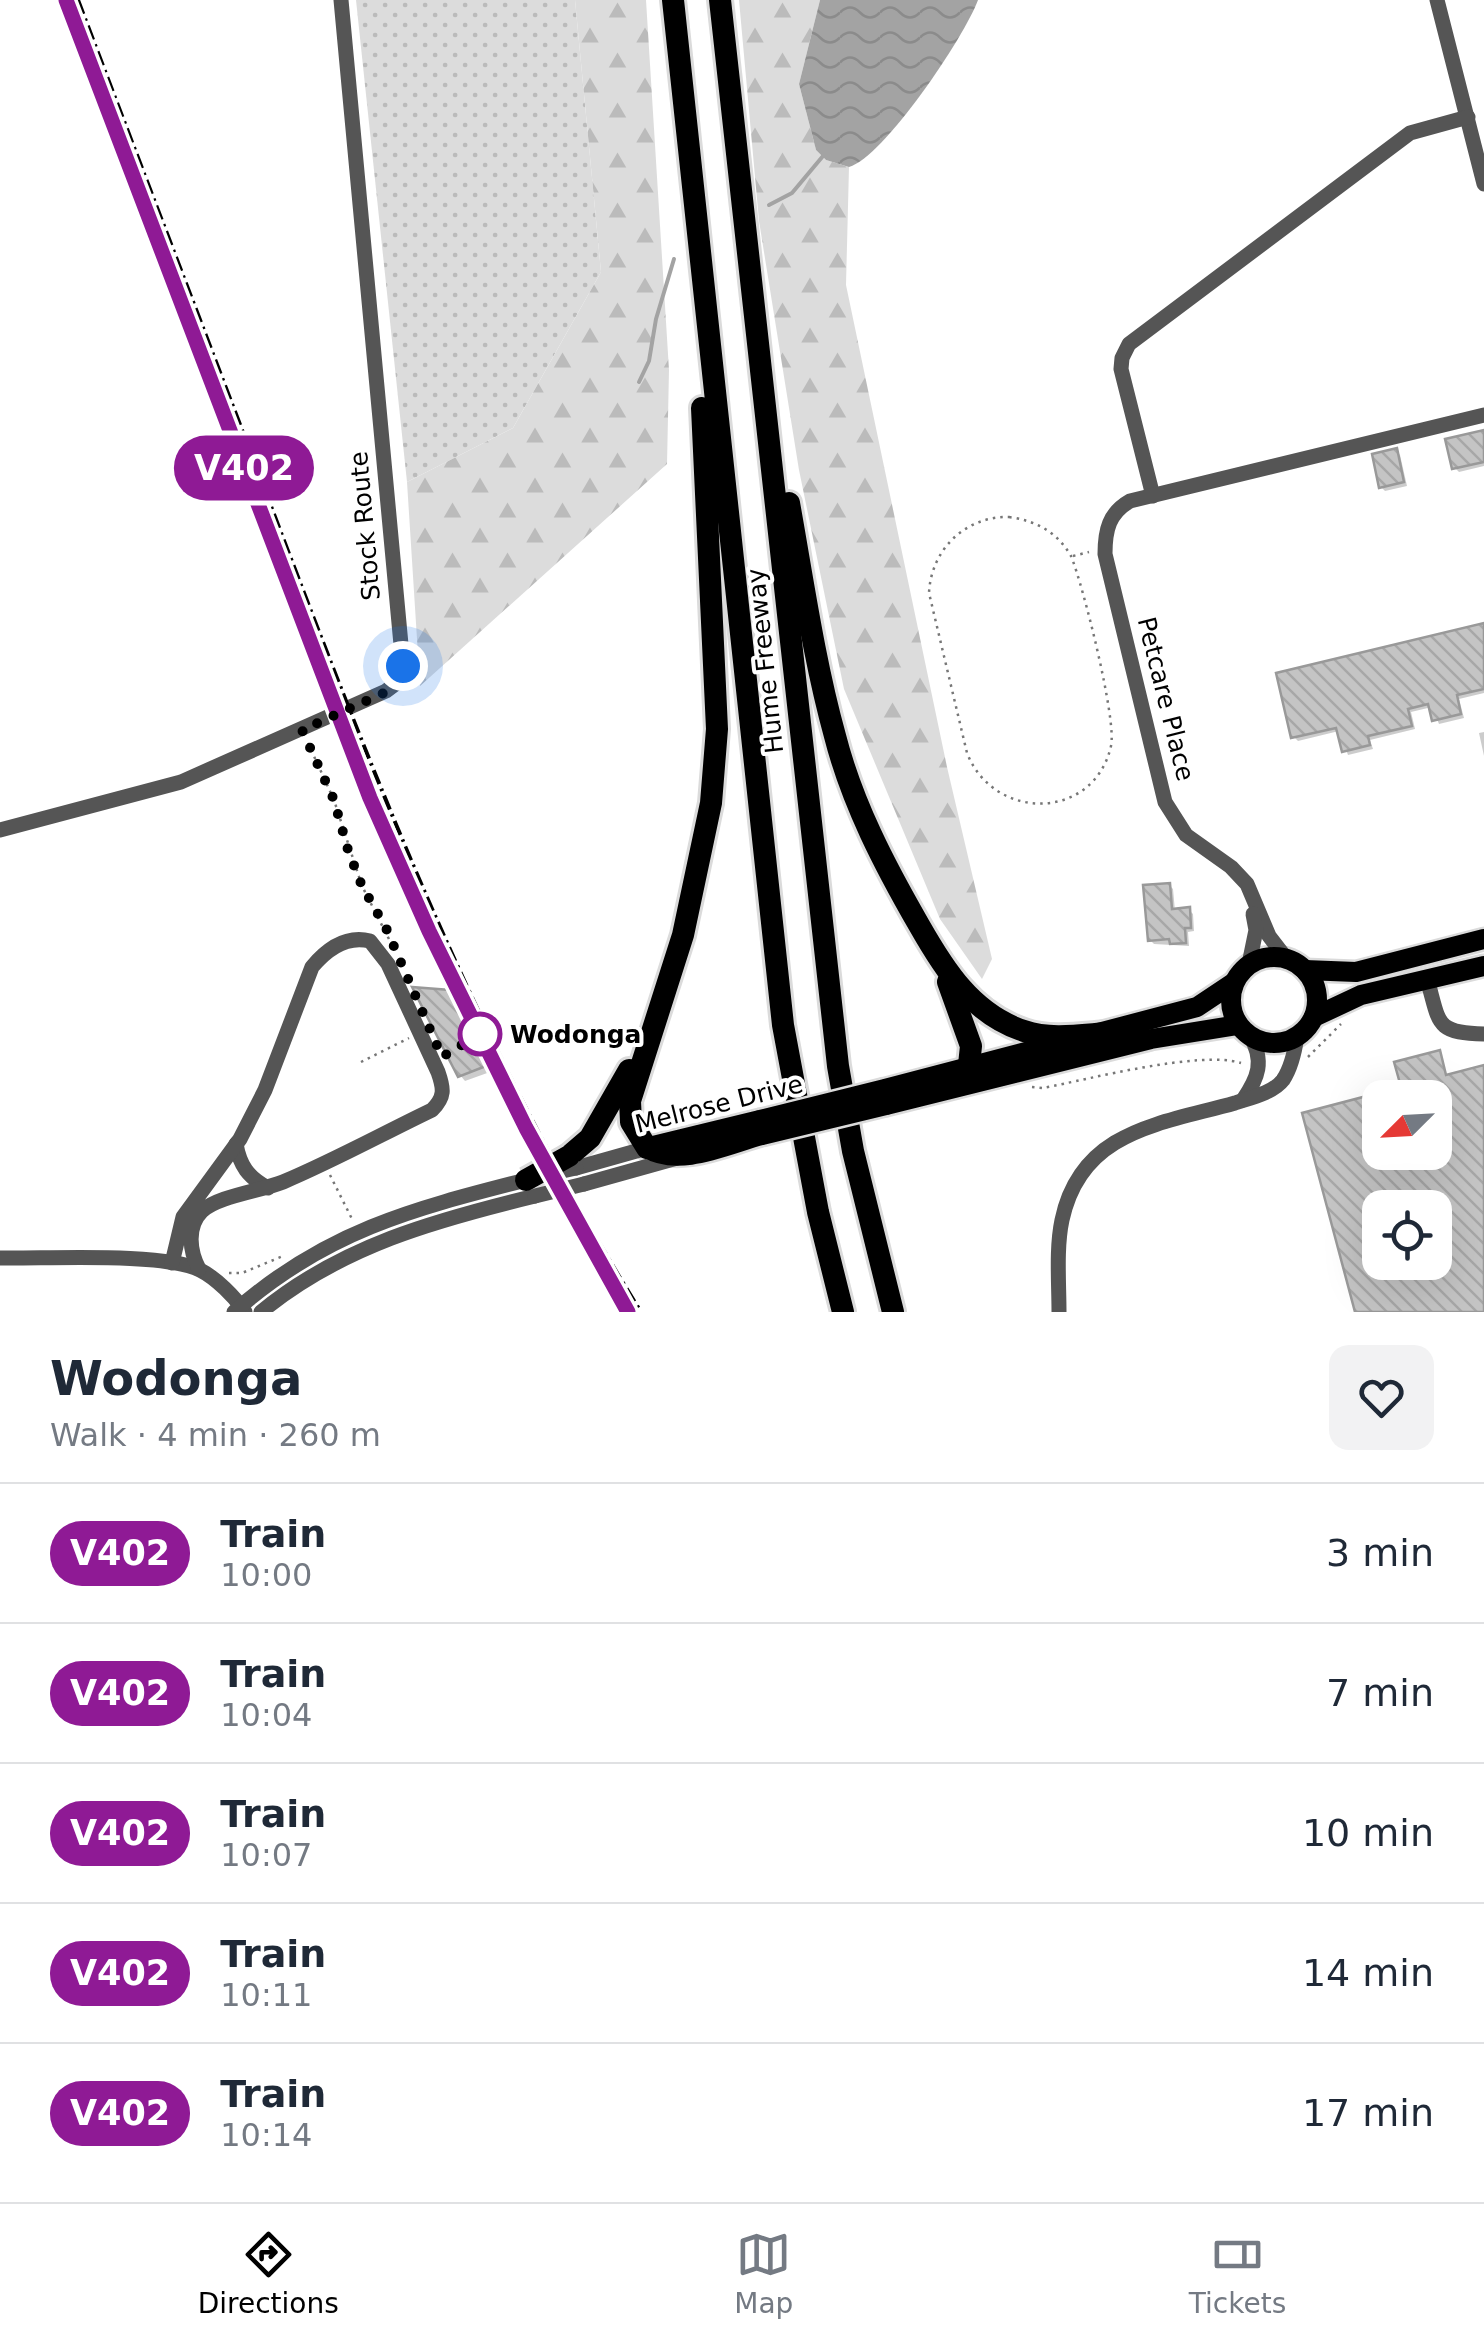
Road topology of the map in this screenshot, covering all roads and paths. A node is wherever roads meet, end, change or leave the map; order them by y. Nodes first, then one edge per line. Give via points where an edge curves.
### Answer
1 (341, 0) edge
2 (673, 0) edge
3 (720, 0) edge
4 (1438, 0) edge
5 (1467, 114) junction
6 (686, 121) junction
7 (1484, 184) edge
8 (1484, 415) edge
9 (770, 448) junction
10 (1153, 496) junction
11 (1092, 541) dead end
12 (1072, 556) junction
13 (302, 730) junction
14 (0, 830) edge
15 (1247, 884) junction
16 (1484, 939) edge
17 (397, 956) dead end
18 (1286, 958) junction
19 (939, 960) junction
20 (1248, 964) junction
21 (1484, 966) edge
22 (1306, 970) junction
23 (1427, 979) junction
24 (1233, 983) junction
25 (660, 1004) junction
26 (1314, 1017) junction
27 (1344, 1021) dead end
28 (1244, 1031) junction
29 (420, 1032) junction
30 (1107, 1033) junction
31 (1484, 1034) edge
32 (1295, 1046) junction
33 (361, 1062) dead end
34 (1260, 1064) junction
35 (970, 1065) junction
36 (1020, 1086) dead end
37 (944, 1090) junction
38 (885, 1097) junction
39 (1243, 1100) junction
40 (761, 1128) junction
41 (236, 1144) junction
42 (646, 1148) junction
43 (685, 1155) junction
44 (572, 1162) junction
45 (328, 1169) dead end
46 (206, 1182) junction
47 (268, 1188) junction
48 (530, 1188) junction
49 (231, 1198) junction
50 (357, 1227) junction
51 (282, 1256) dead end
52 (0, 1258) edge
53 (172, 1263) junction
54 (199, 1269) junction
55 (226, 1272) dead end
56 (240, 1310) edge
57 (261, 1312) edge
58 (843, 1312) edge
59 (893, 1312) edge
60 (1058, 1312) edge

1 - 13 street, Stock Route via 403,666 386,692
2 - 6 highway, Hume Freeway
3 - 9 highway, Hume Freeway
4 - 5 street
5 - 7 street
5 - 10 street via 1410,133 1129,344 1121,370
6 - 25 highway via 717,729 699,869
6 - 58 highway, Hume Freeway via 783,1024
8 - 10 street
9 - 19 highway via 786,488 835,739 888,871
9 - 59 highway, Hume Freeway via 838,1066
10 - 15 street, Petcare Place via 1130,501 1111,517 1105,554 1165,802 1186,836
11 - 12 path via 1092,551
12 - 12 path via 1040,525 1001,517 959,533 932,570 931,606 967,753 990,786 1018,802 1072,796 1098,776 1110,750 1112,718
13 - 14 street, Stock Route via 181,782
13 - 17 path via 362,886
15 - 18 street, Petcare Place via 1268,936
15 - 20 street via 1256,930
16 - 22 main road via 1356,972
18 - 20 main road
18 - 22 main road
19 - 30 highway via 960,989 1025,1032
19 - 35 highway via 964,1019
20 - 24 main road
21 - 23 main road
22 - 26 main road via 1316,992
23 - 26 main road via 1361,995
23 - 31 street via 1448,1031
24 - 28 main road via 1230,998
24 - 30 main road, Melrose Drive via 1197,1007
25 - 42 highway via 630,1106 632,1126
25 - 44 highway via 606,1113
26 - 32 main road
27 - 32 path via 1308,1057
28 - 32 main road
28 - 34 street
28 - 37 main road, Melrose Drive via 1151,1039
29 - 33 path
29 - 41 street via 377,948 347,940 322,955
29 - 47 street via 442,1100
30 - 35 main road, Melrose Drive
32 - 39 street via 1278,1085
34 - 36 path via 1227,1059
34 - 39 street
35 - 37 main road
35 - 38 main road, Melrose Drive
37 - 38 main road, Melrose Drive
38 - 40 main road, Melrose Drive, bridge
39 - 60 street via 1120,1136 1095,1155 1062,1220
40 - 42 main road, Melrose Drive
40 - 43 main road, Melrose Drive
41 - 46 street
41 - 47 street via 244,1170
42 - 43 main road
42 - 44 street, Melrose Drive
43 - 48 street, Melrose Drive, bridge via 584,1184
44 - 48 highway, bridge
45 - 50 path
46 - 49 street via 218,1180
46 - 53 street via 183,1217
47 - 49 street
48 - 50 street, Melrose Drive via 431,1204
48 - 57 street, Melrose Drive via 326,1266
49 - 54 street via 204,1209 194,1222 191,1254
50 - 56 street, Melrose Drive via 268,1282
51 - 55 path via 242,1273
52 - 53 street
53 - 54 street
54 - 56 street

